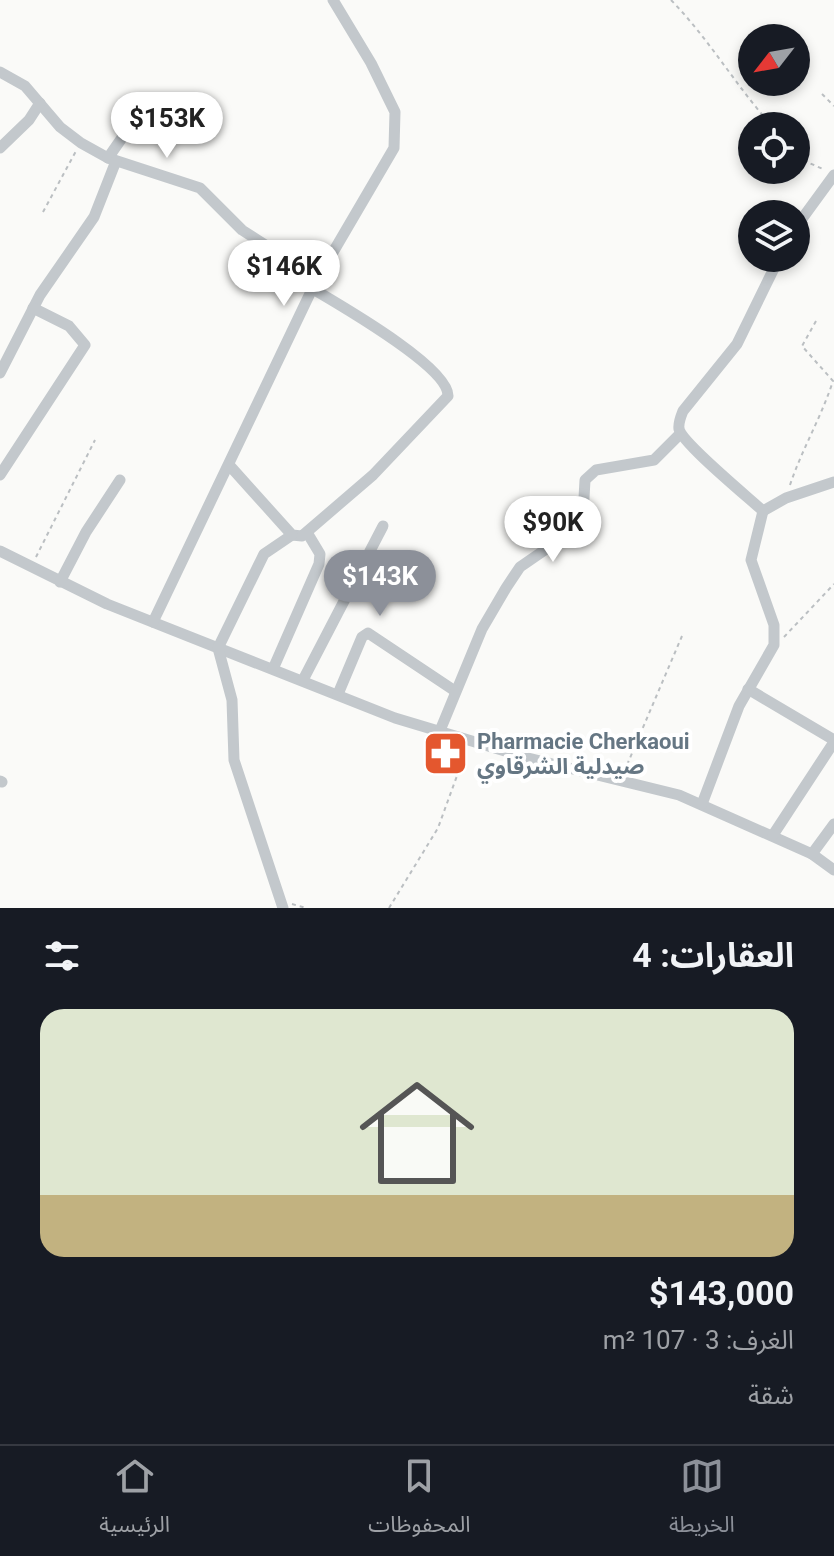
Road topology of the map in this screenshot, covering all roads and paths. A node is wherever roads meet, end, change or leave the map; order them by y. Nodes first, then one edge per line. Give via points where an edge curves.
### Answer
1 (333, 0) edge
2 (671, 0) edge
3 (0, 72) edge
4 (822, 94) dead end
5 (149, 99) dead end
6 (40, 103) junction
7 (834, 106) edge
8 (760, 112) edge
9 (81, 143) junction
10 (0, 148) edge
11 (112, 159) junction
12 (810, 165) edge
13 (834, 174) edge
14 (810, 207) edge
15 (43, 212) dead end
16 (772, 272) edge
17 (315, 284) junction
18 (33, 308) junction
19 (816, 321) dead end
20 (0, 373) edge
21 (680, 434) junction
22 (95, 440) dead end
23 (230, 466) junction
24 (0, 475) edge
25 (120, 480) dead end
26 (834, 482) edge
27 (786, 498) junction
28 (763, 511) junction
29 (383, 526) dead end
30 (308, 534) junction
31 (292, 535) junction
32 (0, 551) edge
33 (30, 567) junction
34 (60, 582) junction
35 (834, 584) edge
36 (153, 622) junction
37 (682, 636) dead end
38 (774, 645) junction
39 (218, 648) junction
40 (273, 669) junction
41 (303, 680) junction
42 (748, 689) junction
43 (455, 691) junction
44 (338, 694) junction
45 (439, 733) junction
46 (469, 743) junction
47 (833, 747) edge
48 (620, 781) junction
49 (702, 804) junction
50 (834, 824) edge
51 (773, 835) junction
52 (812, 854) junction
53 (834, 870) edge
54 (283, 908) edge
55 (389, 908) edge

1 - 17 street via 390,101 397,137
2 - 8 path
3 - 6 street via 25,86
4 - 7 path
5 - 11 street
6 - 9 street
6 - 10 street
9 - 11 street
9 - 15 path
11 - 17 street via 200,188 242,230
11 - 18 street via 89,226
12 - 13 path
13 - 14 street
16 - 21 street via 737,344 683,411
17 - 23 street
17 - 30 street via 409,350 449,393 382,467
18 - 20 street
18 - 24 street via 69,326 85,345
19 - 27 path via 802,346 833,381
21 - 28 street
21 - 43 street via 654,460 596,470 587,477 578,525 520,567 482,629
22 - 33 path
23 - 31 street
23 - 36 street
25 - 34 street
26 - 27 street
27 - 28 street
28 - 38 street via 751,560 774,625
29 - 41 street
30 - 31 street
30 - 40 street via 320,554 319,564
31 - 39 street via 264,554
32 - 33 street
33 - 34 street
34 - 36 street
35 - 38 path
36 - 39 street
37 - 48 path
38 - 42 street
39 - 40 street
39 - 54 street via 232,700 234,760
40 - 41 street
41 - 44 street
42 - 47 street
42 - 49 street
43 - 44 street via 368,633
43 - 45 street
44 - 45 street
45 - 46 street
46 - 48 street
46 - 55 path via 438,828
47 - 51 street
48 - 49 street
49 - 51 street
50 - 52 street
51 - 52 street
52 - 53 street

